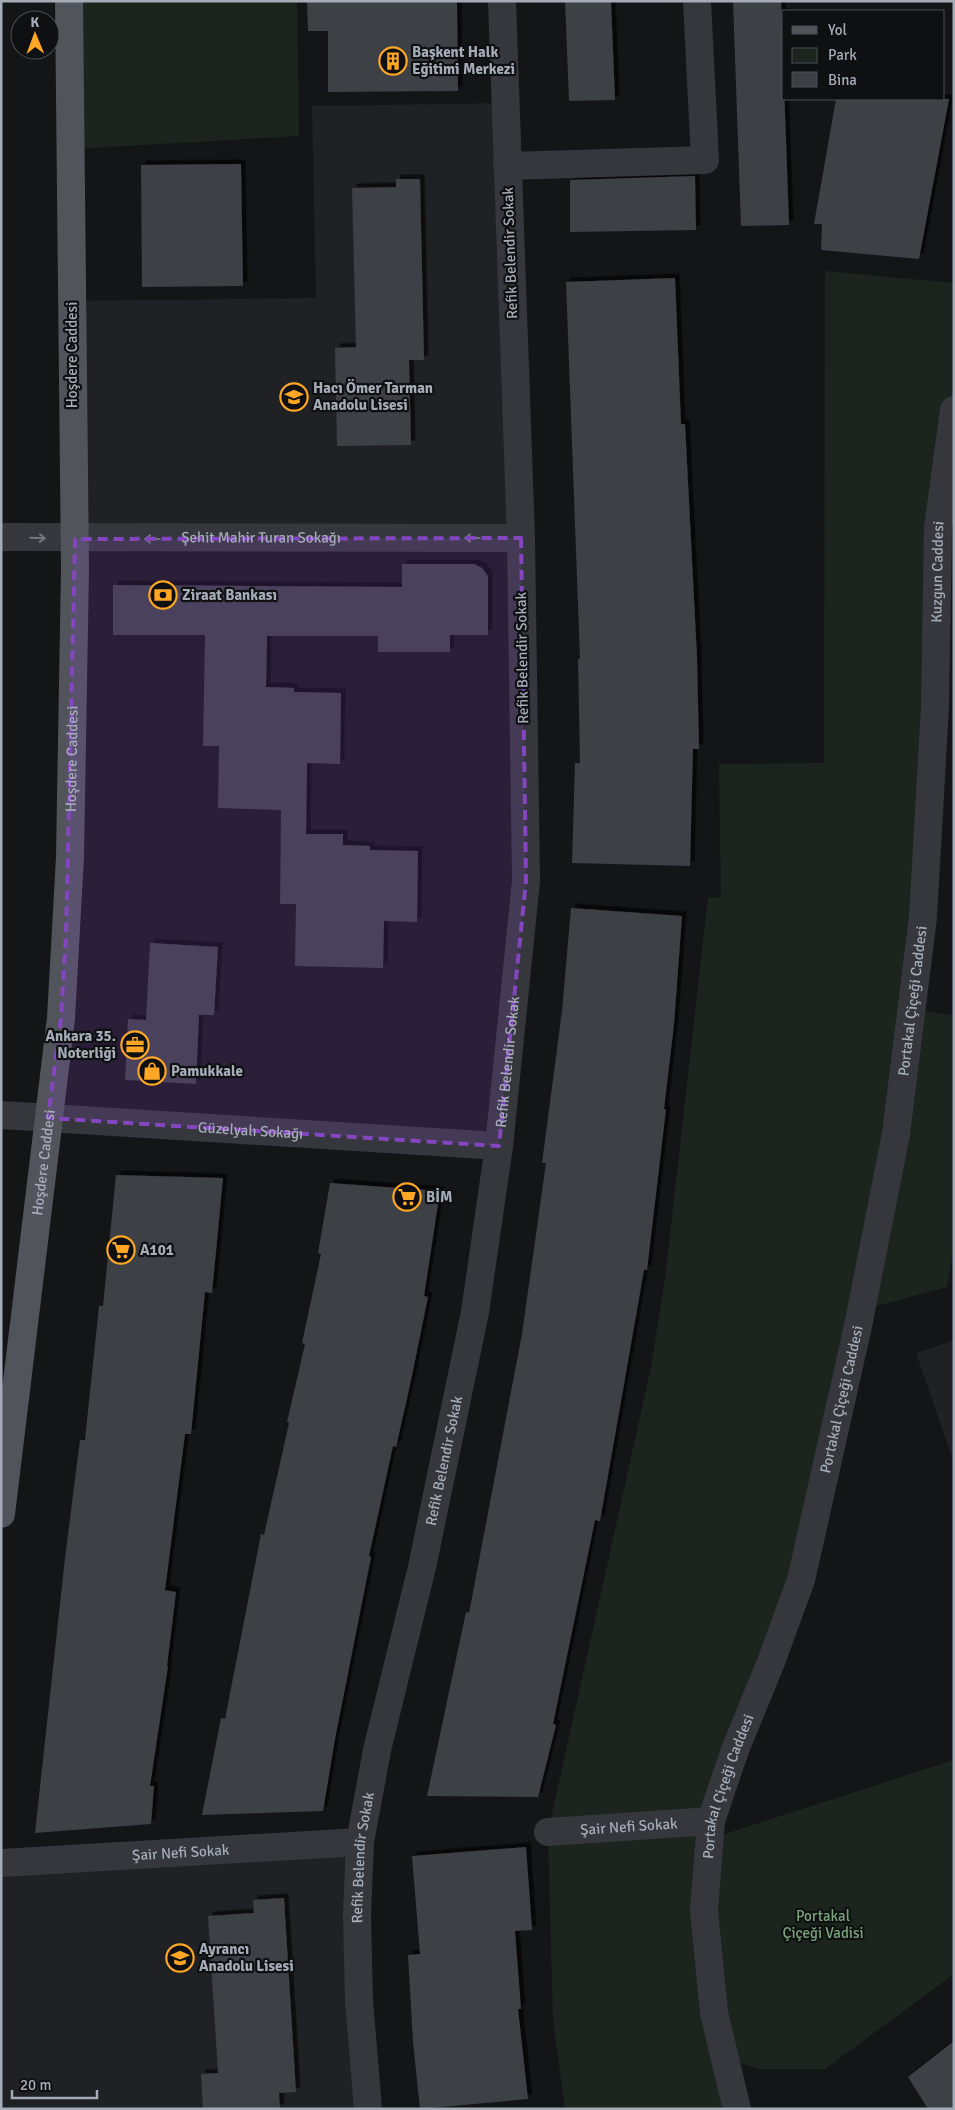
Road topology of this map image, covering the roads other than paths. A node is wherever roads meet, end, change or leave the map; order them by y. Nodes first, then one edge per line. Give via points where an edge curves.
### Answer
1 (69, 1) edge
2 (502, 1) edge
3 (697, 1) edge
4 (507, 166) junction
5 (954, 410) edge
6 (1, 537) edge
7 (521, 538) junction
8 (75, 539) junction
9 (954, 679) edge
10 (935, 707) junction
11 (1, 1115) edge
12 (48, 1118) junction
13 (499, 1146) junction
14 (1, 1514) edge
15 (711, 1821) junction
16 (548, 1832) dead end
17 (360, 1842) junction
18 (1, 1863) edge
19 (368, 2109) edge
20 (737, 2109) edge

1 - 8 main road, Hoşdere Caddesi
2 - 4 street, Refik Belendir Sokak
3 - 4 street via 705,160
4 - 7 street, Refik Belendir Sokak
5 - 10 street, Kuzgun Caddesi via 938,528
6 -> 8 street, Şehit Mahir Turan Sokağı
7 -> 8 street, Şehit Mahir Turan Sokağı
7 - 13 street, Refik Belendir Sokak via 526,881
8 - 12 main road, Hoşdere Caddesi via 66,933 61,1018
9 - 10 street
10 - 15 street, Portakal Çiçeği Caddesi via 923,916 896,1134 858,1326 802,1580 735,1750
11 - 12 street, Güzelyalı Sokağı
12 - 13 street, Güzelyalı Sokağı
12 - 14 main road, Hoşdere Caddesi
13 - 17 street, Refik Belendir Sokak via 474,1321 422,1567 377,1750
15 - 16 street, Şair Nefi Sokak
15 - 20 street, Portakal Çiçeği Caddesi via 704,1910 714,2013
17 - 18 street, Şair Nefi Sokak
17 - 19 street, Refik Belendir Sokak via 357,1915

